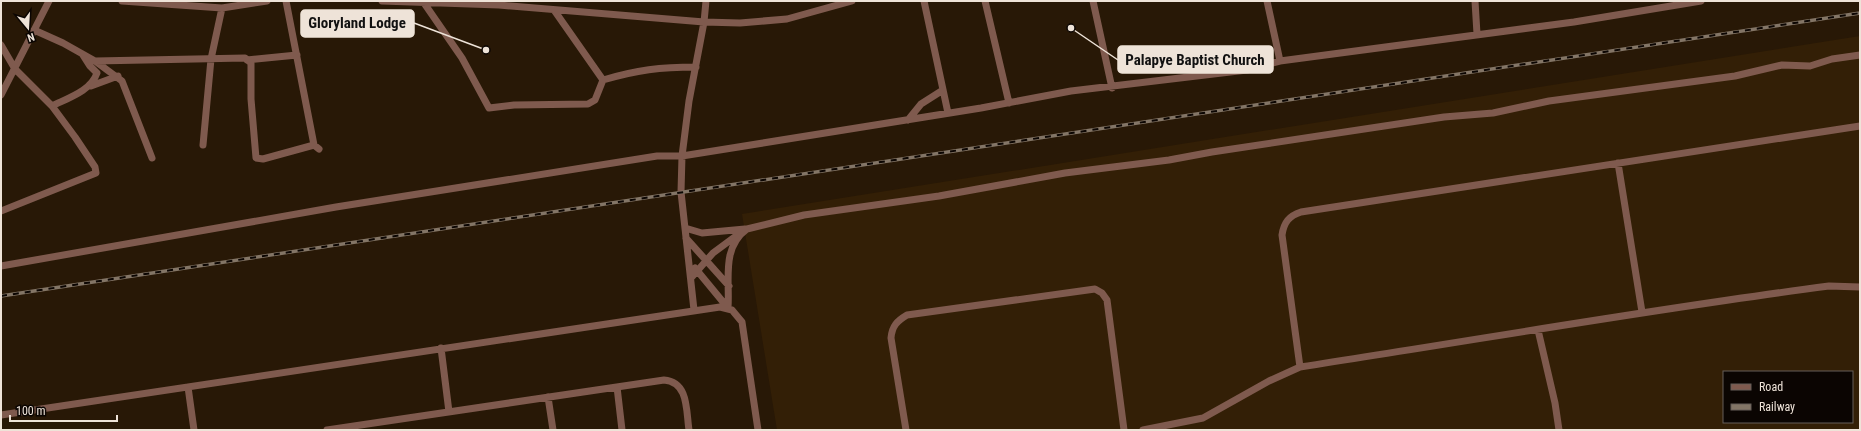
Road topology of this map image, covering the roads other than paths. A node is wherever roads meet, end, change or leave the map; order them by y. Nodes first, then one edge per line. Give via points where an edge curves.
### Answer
1 (49, 1) edge
2 (122, 1) edge
3 (268, 1) edge
4 (286, 1) edge
5 (382, 1) edge
6 (706, 1) edge
7 (852, 1) edge
8 (924, 1) edge
9 (985, 1) edge
10 (1093, 1) edge
11 (1267, 1) edge
12 (1475, 1) edge
13 (1701, 1) edge
14 (424, 3) junction
15 (499, 3) edge
16 (222, 8) junction
17 (554, 10) junction
18 (704, 22) junction
19 (34, 30) junction
20 (1477, 34) junction
21 (1, 45) edge
22 (82, 53) junction
23 (297, 55) junction
24 (1860, 55) edge
25 (211, 59) junction
26 (247, 60) junction
27 (95, 61) junction
28 (1280, 61) junction
29 (696, 67) junction
30 (15, 69) junction
31 (118, 76) junction
32 (603, 80) junction
33 (91, 86) junction
34 (1112, 88) junction
35 (943, 90) junction
36 (1, 94) edge
37 (1009, 103) junction
38 (52, 106) junction
39 (948, 113) junction
40 (908, 120) junction
41 (1860, 126) edge
42 (203, 145) dead end
43 (682, 156) junction
44 (152, 158) dead end
45 (1618, 163) junction
46 (1, 211) edge
47 (685, 228) junction
48 (747, 229) junction
49 (739, 234) junction
50 (686, 238) junction
51 (688, 260) junction
52 (706, 260) junction
53 (1, 266) edge
54 (697, 271) junction
55 (691, 278) junction
56 (729, 286) junction
57 (1860, 287) edge
58 (728, 308) junction
59 (694, 310) junction
60 (1642, 312) junction
61 (1538, 330) junction
62 (440, 348) junction
63 (1300, 367) junction
64 (188, 387) junction
65 (617, 387) junction
66 (548, 397) junction
67 (449, 412) junction
68 (1, 415) edge
69 (194, 430) edge
70 (327, 430) edge
71 (553, 430) edge
72 (622, 430) edge
73 (689, 430) edge
74 (758, 430) edge
75 (906, 430) edge
76 (1124, 430) edge
77 (1143, 430) edge
78 (1559, 430) edge

1 - 19 street
2 - 16 street
3 - 16 street
4 - 23 street
5 - 14 street
6 - 18 street
7 - 18 street via 787,19 740,23
8 - 35 street
9 - 37 street
10 - 34 street
11 - 28 street
12 - 20 street
13 - 20 street via 1574,22
14 - 15 street
14 - 32 street via 462,58 490,108 514,105 588,104 595,100
15 - 17 street
16 - 25 street
17 - 18 street
17 - 32 street
18 - 29 street
19 - 22 street
19 - 30 street
20 - 28 street
21 - 30 street
22 - 27 street
22 - 33 street via 97,73
23 - 26 street
23 - 26 street via 317,146 258,160 251,99 251,64
24 - 48 street via 1832,59 1810,66 1782,65 1735,76 1549,101 1493,113 1444,117 1169,160 1065,173 804,215
25 - 26 street
25 - 27 street
25 - 42 street
27 - 31 street
28 - 34 street via 1247,70
29 - 32 street via 662,67
29 - 43 street
30 - 36 street
30 - 38 street
31 - 33 street
31 - 44 street
33 - 38 street
34 - 37 street
35 - 39 street
35 - 40 street via 921,104
37 - 39 street
38 - 46 street via 88,155 96,173
39 - 40 street
40 - 43 street
41 - 45 street
43 - 47 street via 681,192
43 - 53 street via 657,156 493,180
45 - 60 street
45 - 63 street via 1291,215 1284,225 1282,235
47 - 48 street via 702,233
47 - 50 street
48 - 49 street
49 - 52 street
49 - 56 street via 732,244 728,265
50 - 51 street
50 - 52 street
51 - 54 street
51 - 55 street
52 - 54 street
52 - 56 street
54 - 55 street
54 - 58 street
55 - 59 street
56 - 58 street
57 - 60 street via 1829,286
58 - 59 street
58 - 74 street via 742,322
59 - 62 street
60 - 61 street
61 - 63 street
61 - 78 street
62 - 64 street
62 - 67 street
63 - 77 street via 1203,418
64 - 68 street
64 - 69 street
65 - 66 street
65 - 72 street
65 - 73 street via 673,381 682,388
66 - 67 street
66 - 71 street
67 - 70 street
75 - 76 street via 891,338 897,321 907,315 1095,289 1107,300

